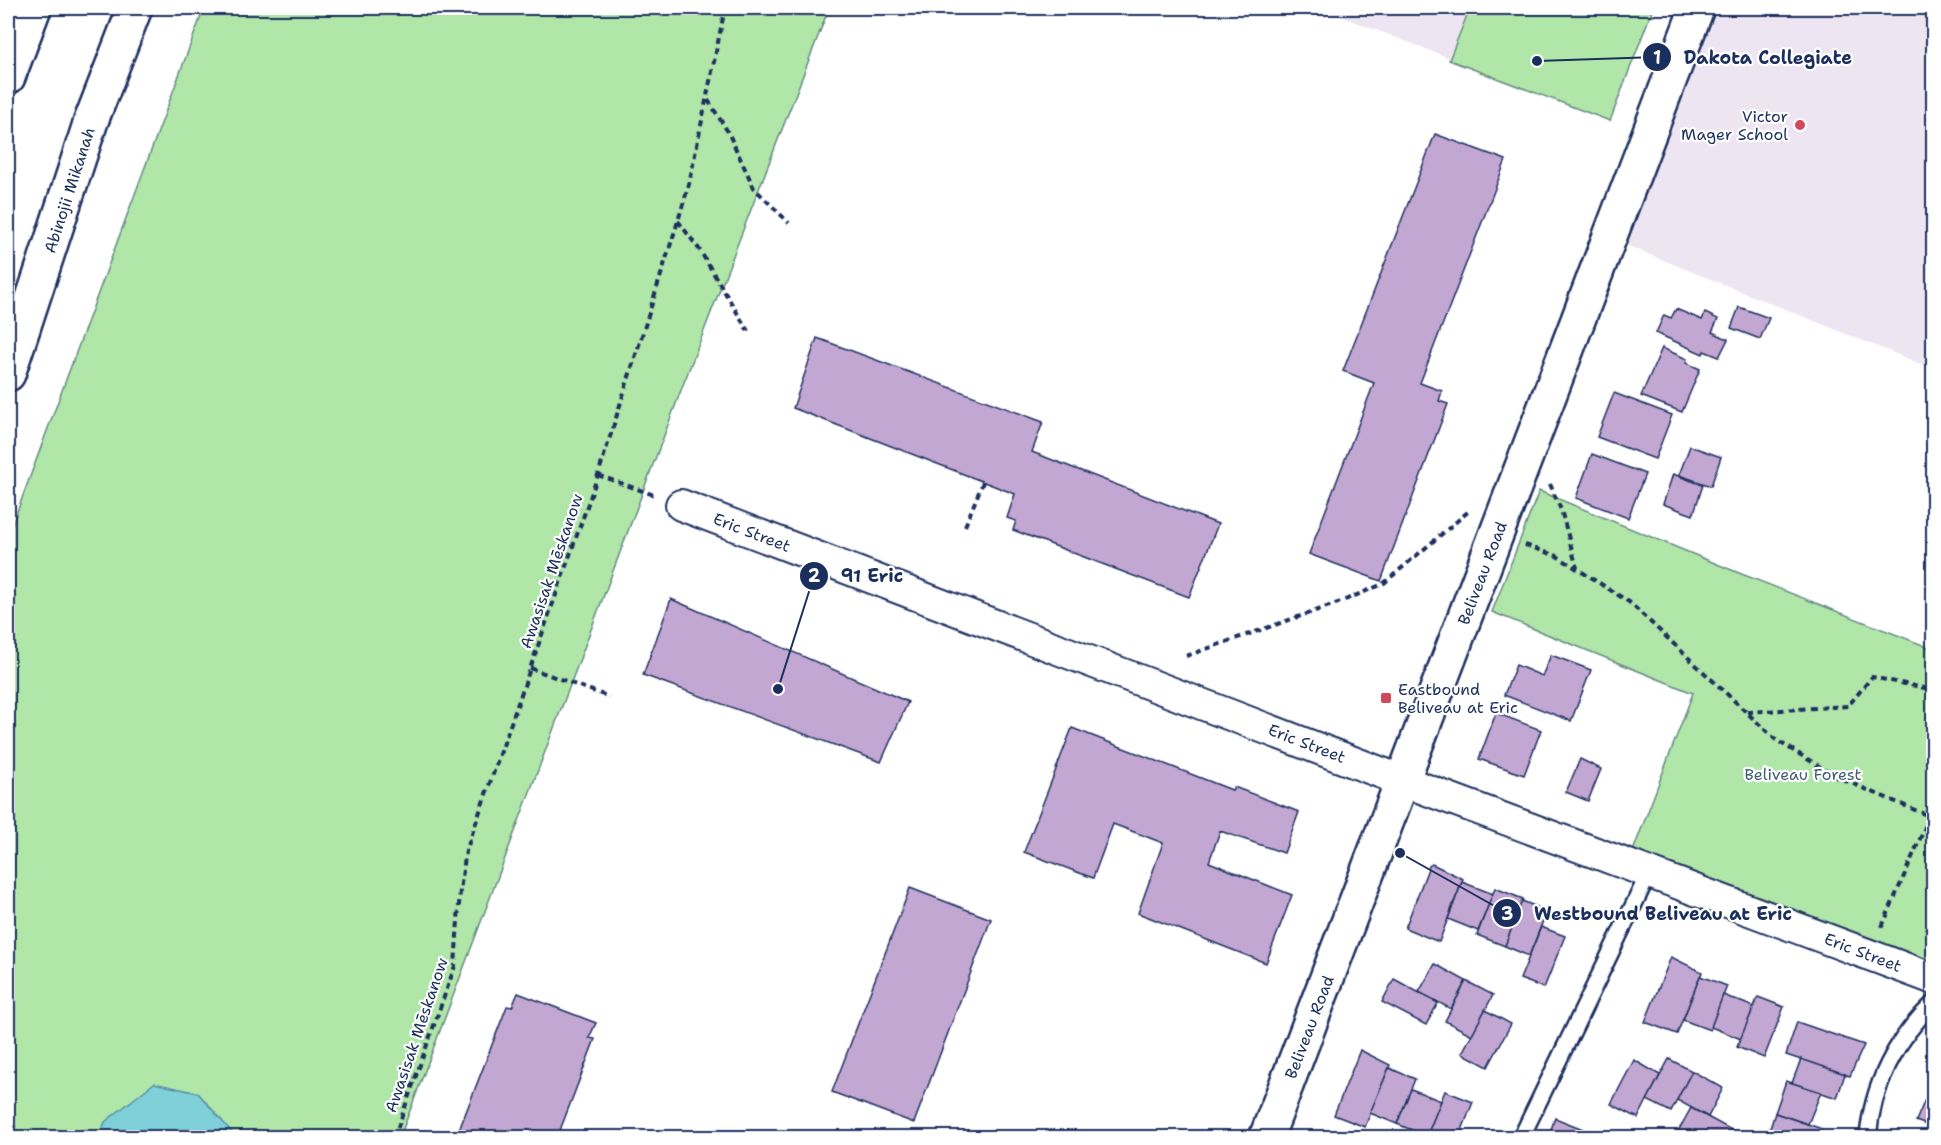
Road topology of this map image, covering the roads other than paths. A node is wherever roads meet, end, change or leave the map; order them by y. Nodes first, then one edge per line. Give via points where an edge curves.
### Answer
1 (34, 8) edge
2 (135, 8) edge
3 (1697, 8) edge
4 (8, 76) edge
5 (8, 374) edge
6 (681, 505) road end
7 (1403, 781) junction
8 (1650, 871) junction
9 (1934, 979) edge
10 (1934, 1003) edge
11 (1266, 1137) edge
12 (1521, 1137) edge
13 (1868, 1137) edge

1 - 4 street
2 - 5 street, Abinojii Mikanah via 92,120
3 - 7 street, Beliveau Road
6 - 7 street, Eric Street
7 - 8 street, Eric Street
7 - 11 street, Beliveau Road
8 - 9 street, Eric Street
8 - 12 lane
10 - 13 lane via 1901,1038 1886,1068 1869,1117

